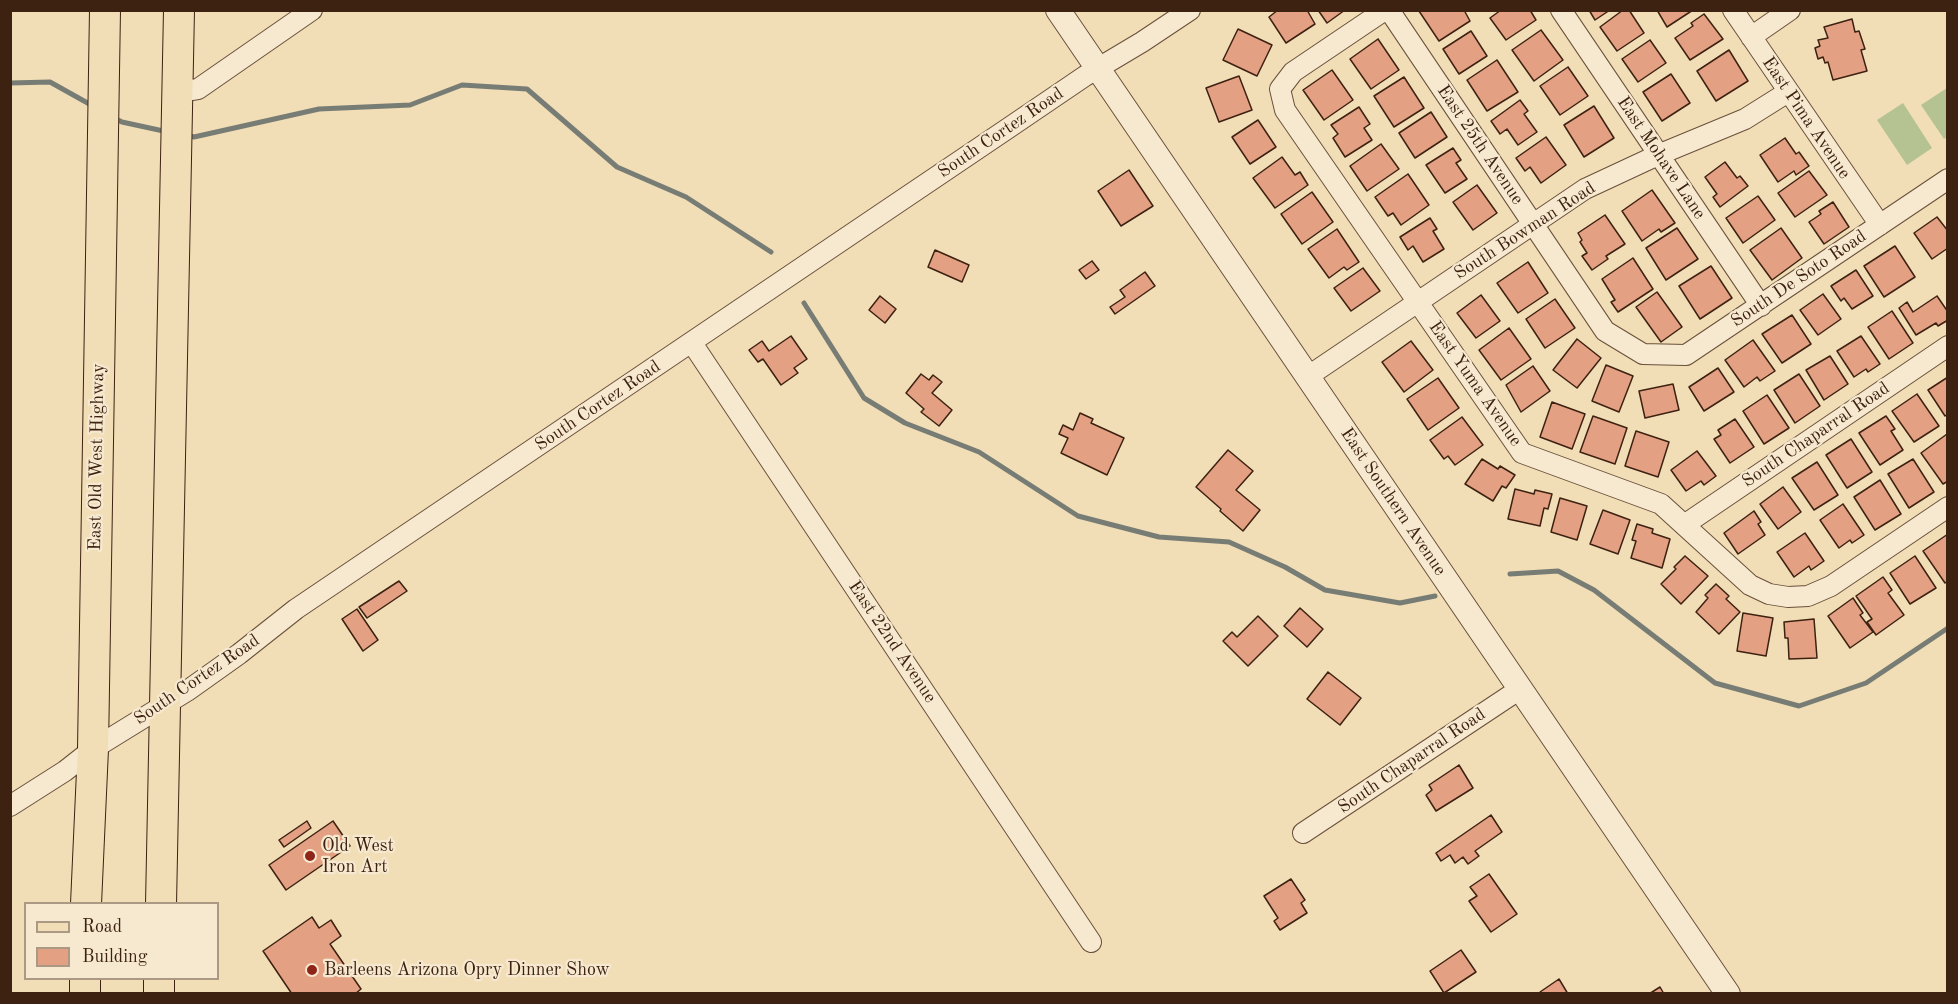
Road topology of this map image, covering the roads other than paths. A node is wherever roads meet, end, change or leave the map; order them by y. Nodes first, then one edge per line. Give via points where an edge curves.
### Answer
1 (105, 10) edge
2 (179, 10) edge
3 (312, 10) edge
4 (1058, 10) edge
5 (1190, 10) edge
6 (1385, 10) edge
7 (1389, 10) edge
8 (1561, 10) edge
9 (1733, 10) edge
10 (1790, 10) edge
11 (1751, 37) junction
12 (1098, 69) junction
13 (1788, 92) junction
14 (177, 120) junction
15 (1658, 155) junction
16 (1947, 179) edge
17 (1533, 224) junction
18 (1880, 225) junction
19 (1418, 302) junction
20 (1761, 306) junction
21 (692, 343) junction
22 (1947, 346) edge
23 (1643, 354) joint
24 (1307, 377) junction
25 (1947, 507) edge
26 (1684, 525) junction
27 (1520, 689) junction
28 (164, 705) junction
29 (93, 749) junction
30 (10, 806) edge
31 (1303, 833) dead end
32 (87, 902) edge
33 (161, 902) edge
34 (1091, 942) dead end
35 (1728, 993) edge

1 - 29 main road, East Old West Highway
2 - 14 main road
3 - 14 street via 198,89
4 - 12 street, East Southern Avenue
5 - 12 street, South Cortez Road
6 - 19 street, East Yuma Avenue via 1293,72 1280,89 1285,110
7 - 17 street, East 25th Avenue
8 - 15 street, East Mohave Lane
9 - 11 street, East Pima Avenue
10 - 11 street
11 - 13 street, East Pima Avenue
12 - 21 street, South Cortez Road
12 - 24 street, East Southern Avenue
13 - 15 street, South Bowman Road via 1745,119
13 - 18 street, East Pima Avenue
14 - 28 main road
15 - 17 street, South Bowman Road via 1585,189
15 - 20 street, East Mohave Lane
16 - 18 street, South De Soto Road
17 - 19 street, South Bowman Road
17 - 23 street, East 25th Avenue via 1605,331
18 - 20 street, South De Soto Road
19 - 24 street, South Bowman Road
19 - 26 street, East Yuma Avenue via 1522,453 1661,504
20 - 23 street, South De Soto Road via 1686,355
21 - 28 street, South Cortez Road via 296,609
21 - 34 street, East 22nd Avenue
22 - 26 street, South Chaparral Road
24 - 27 street, East Southern Avenue
25 - 26 street, East Yuma Avenue via 1831,586 1808,596 1769,594 1750,585
27 - 31 street, South Chaparral Road
27 - 35 street, East Southern Avenue
28 - 29 street, South Cortez Road
28 - 33 main road
29 - 30 street, South Cortez Road
29 - 32 main road, East Old West Highway

